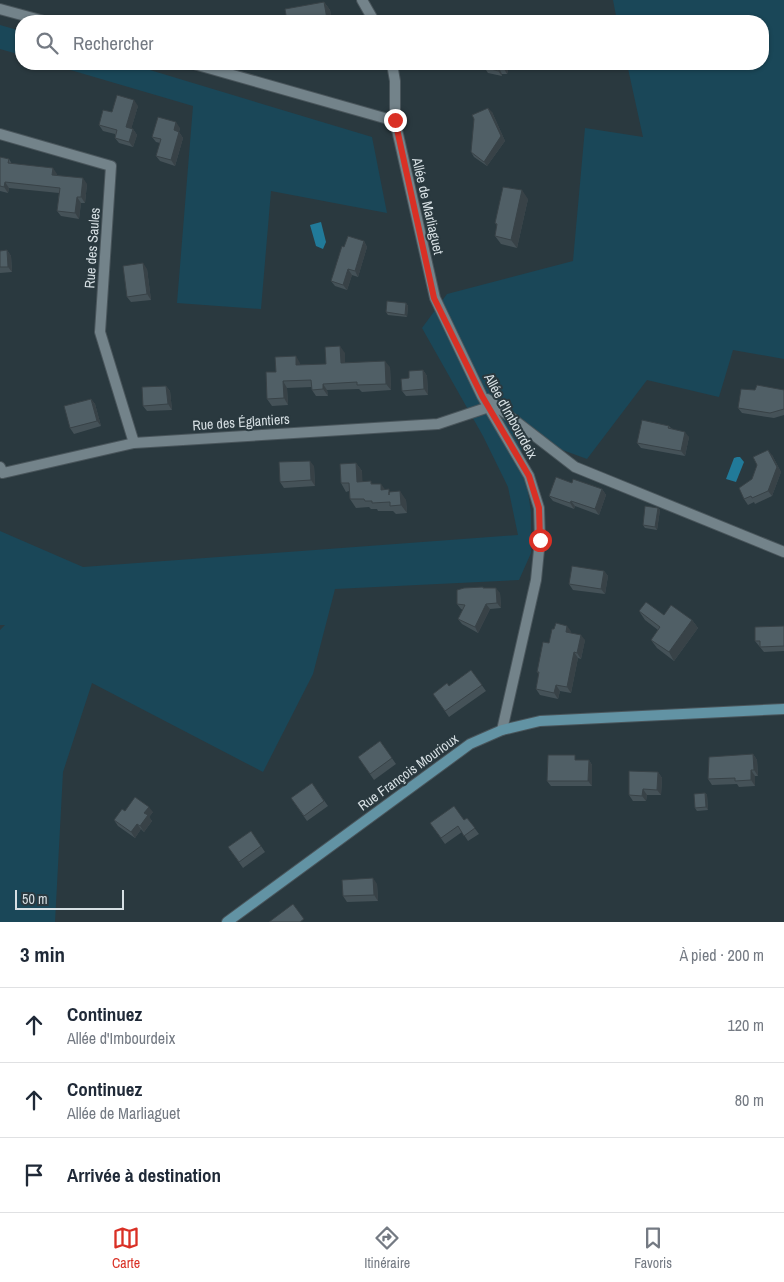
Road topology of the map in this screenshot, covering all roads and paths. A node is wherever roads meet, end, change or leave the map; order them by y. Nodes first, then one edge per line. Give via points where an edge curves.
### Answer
1 (362, 0) edge
2 (0, 9) edge
3 (22, 15) edge
4 (371, 15) edge
5 (216, 70) edge
6 (393, 70) edge
7 (395, 120) junction
8 (0, 134) edge
9 (434, 298) joint
10 (482, 396) junction
11 (489, 407) junction
12 (134, 443) junction
13 (0, 467) edge
14 (784, 552) edge
15 (784, 709) edge
16 (502, 730) junction
17 (228, 922) edge

1 - 4 street
2 - 3 street
5 - 7 street
6 - 7 street, Allée de Marliaguet
7 - 9 street, Allée de Marliaguet
8 - 12 street, Rue des Saules via 111,166 100,332
9 - 10 street, Allée d'Imbourdeix
10 - 11 street, Allée d'Imbourdeix
10 - 14 street via 575,467
11 - 12 street, Rue des Églantiers via 438,424
11 - 16 street, Allée d'Imbourdeix via 529,476 539,508 536,580
12 - 13 street, Rue des Églantiers via 3,473
15 - 16 street, Rue François Mourioux via 540,722
16 - 17 street, Rue François Mourioux via 470,744

